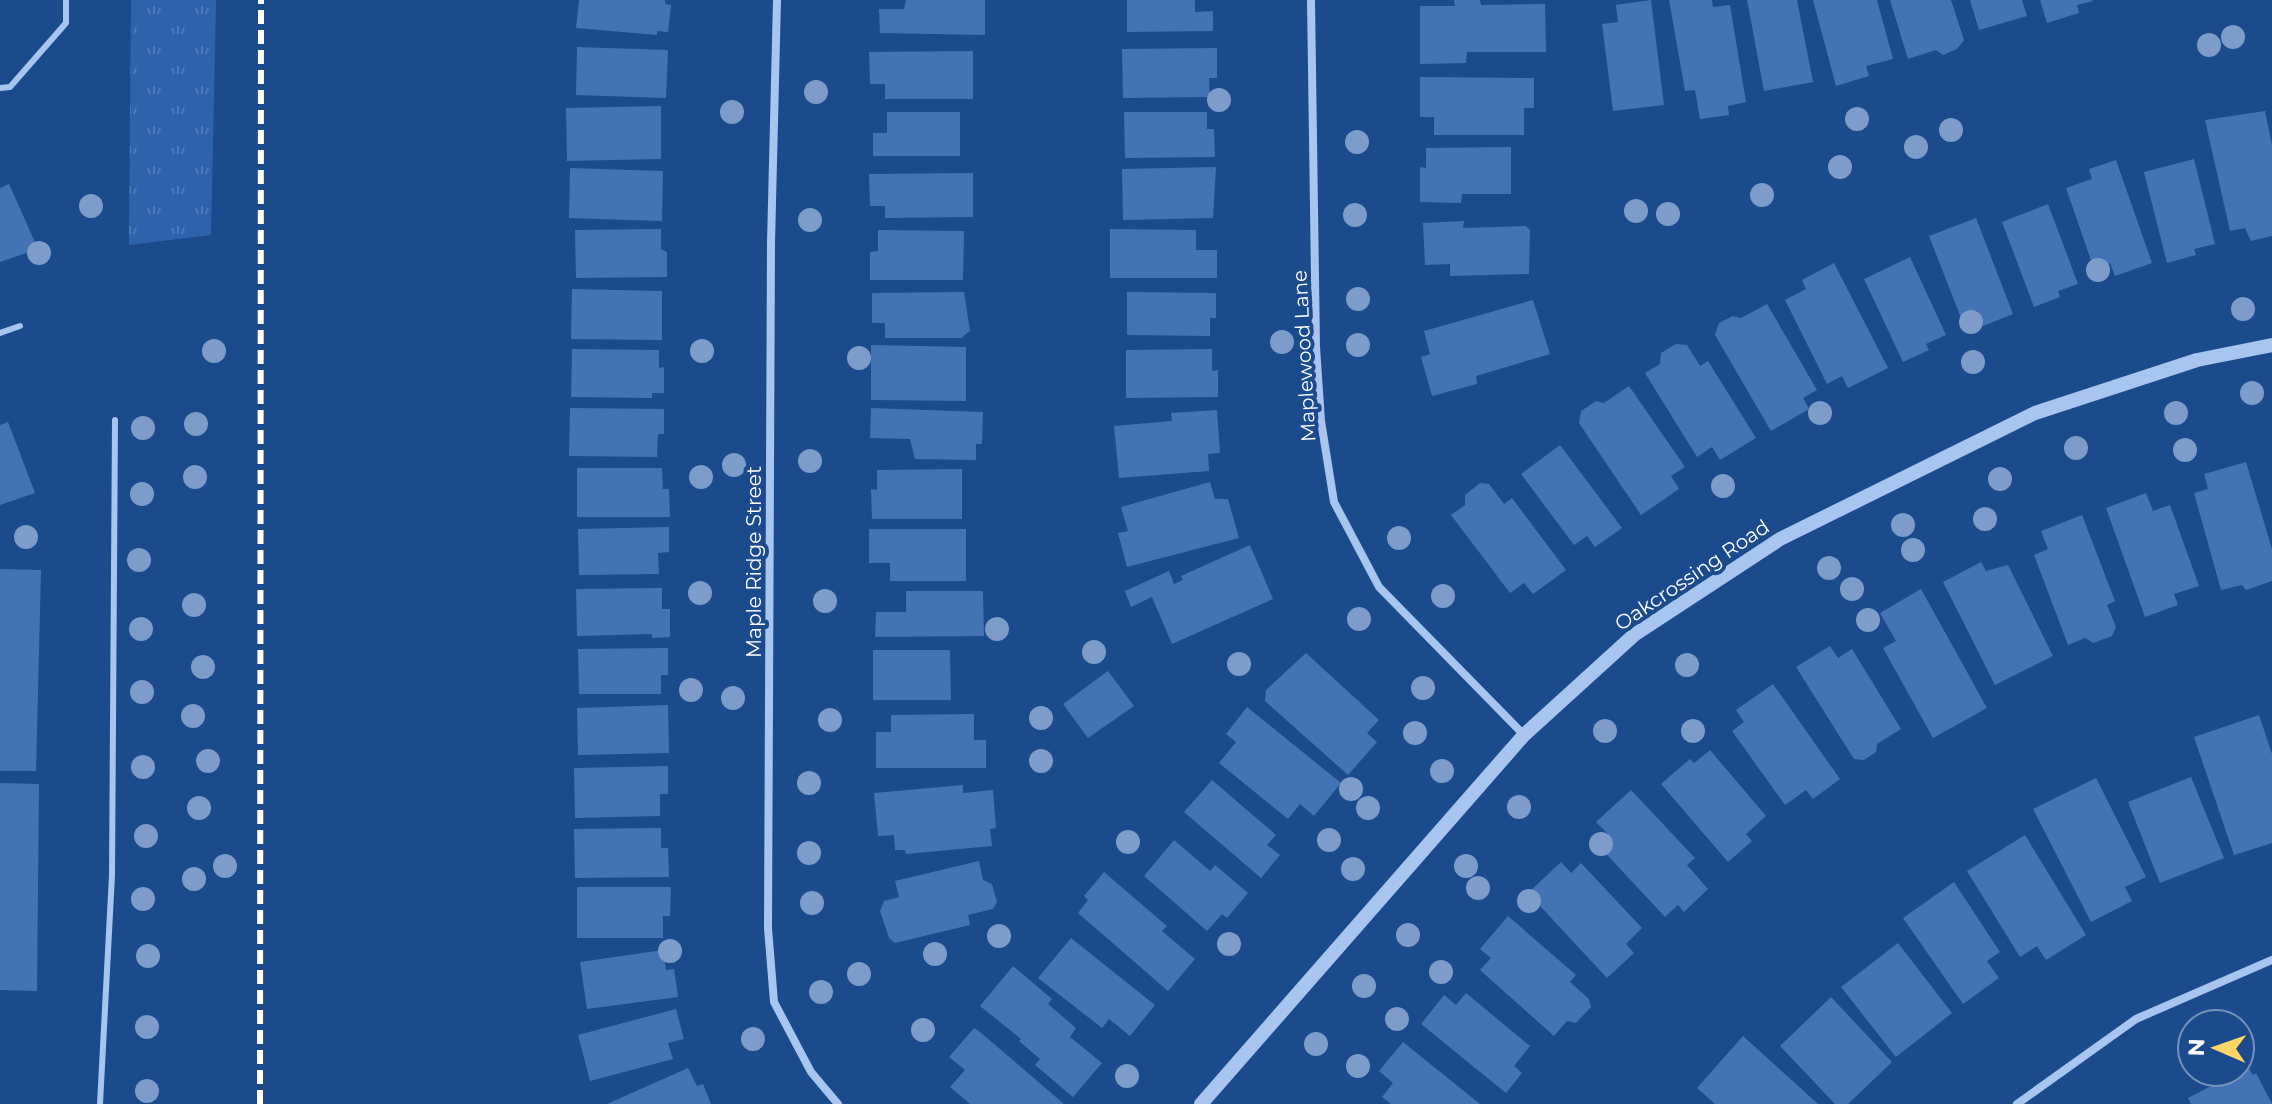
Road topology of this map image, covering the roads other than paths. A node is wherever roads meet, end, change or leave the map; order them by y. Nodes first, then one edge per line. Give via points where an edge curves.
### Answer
1 (66, 0) edge
2 (777, 0) edge
3 (1311, 0) edge
4 (0, 88) edge
5 (20, 326) dead end
6 (0, 333) edge
7 (2272, 345) edge
8 (115, 420) dead end
9 (1524, 735) junction
10 (2272, 960) edge
11 (100, 1104) edge
12 (838, 1104) edge
13 (1201, 1104) edge
14 (2017, 1104) edge

1 - 4 lane via 66,23 10,87
2 - 12 street, Maple Ridge Street via 768,928 774,1002 811,1072
3 - 9 street, Maplewood Lane via 1316,347 1334,502 1379,587
5 - 6 lane
7 - 9 street, Oakcrossing Road via 2197,360 2035,413 1780,539 1634,635
8 - 11 lane via 112,875
9 - 13 street, Oakcrossing Road
10 - 14 street via 2136,1019

